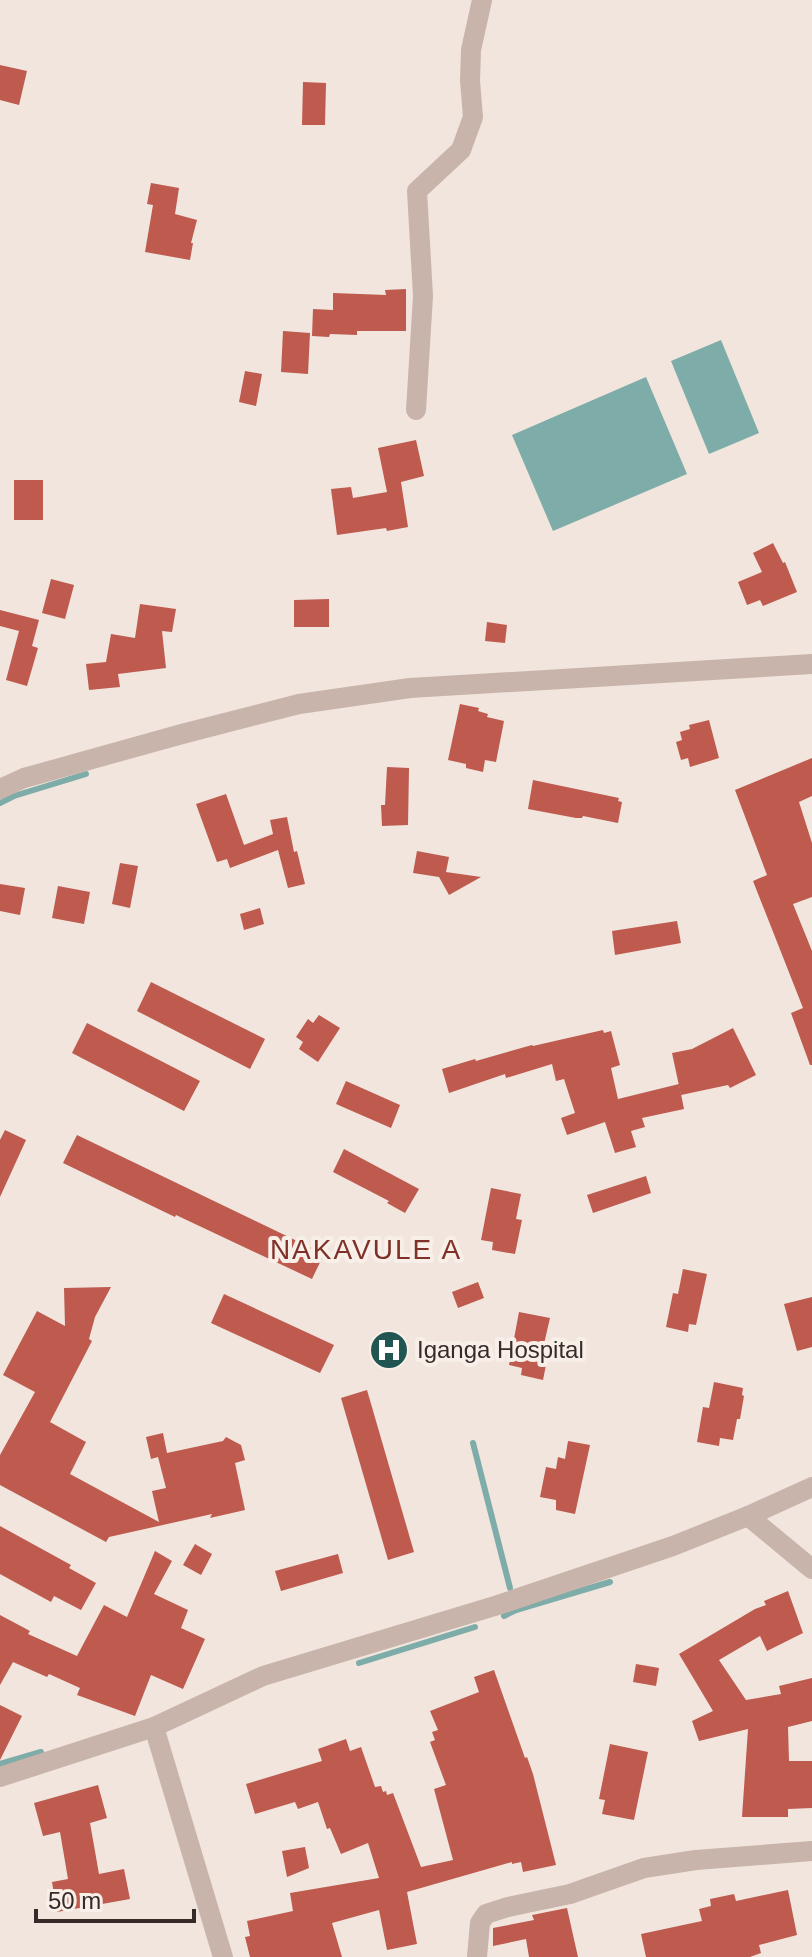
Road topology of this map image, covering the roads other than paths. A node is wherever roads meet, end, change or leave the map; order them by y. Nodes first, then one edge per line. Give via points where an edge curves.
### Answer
1 (482, 0) edge
2 (416, 410) dead end
3 (812, 664) edge
4 (0, 789) edge
5 (812, 1487) edge
6 (748, 1516) junction
7 (812, 1569) edge
8 (154, 1727) junction
9 (0, 1777) edge
10 (812, 1851) edge
11 (223, 1957) edge
12 (477, 1957) edge

1 - 2 street via 471,50 473,117 461,150 417,191 423,296
3 - 4 street via 410,688 299,704 24,778
5 - 6 street
6 - 7 street
6 - 8 street via 513,1600 263,1676
8 - 9 street
8 - 11 street
10 - 12 street via 644,1868 570,1894 508,1907 486,1914 480,1923

